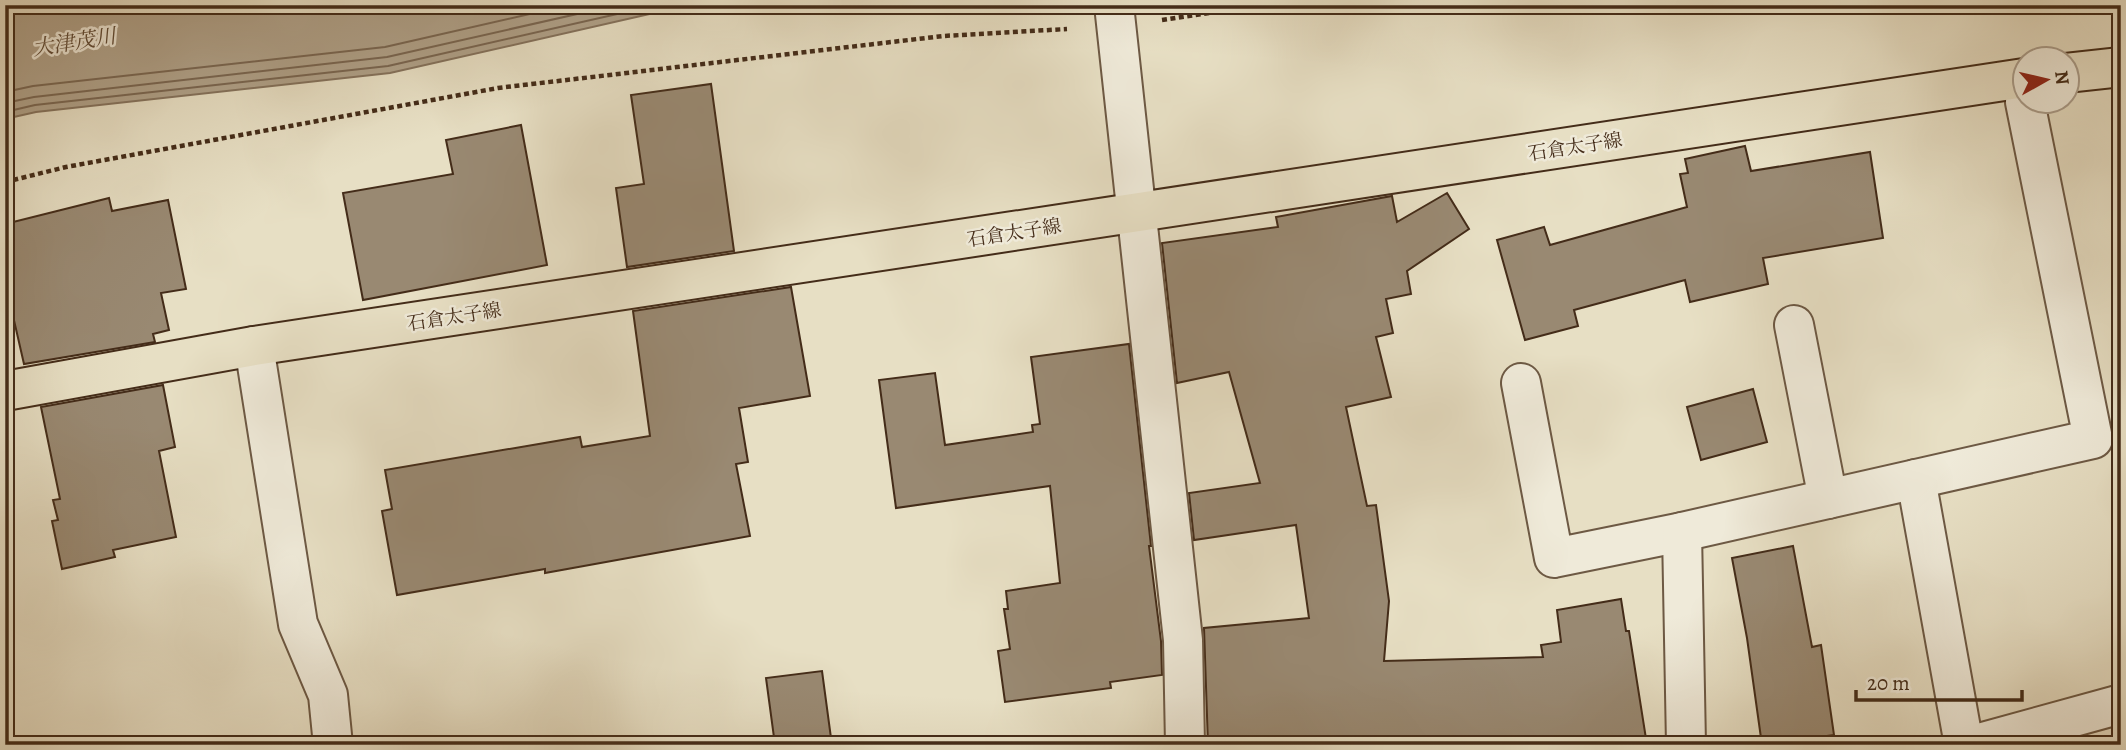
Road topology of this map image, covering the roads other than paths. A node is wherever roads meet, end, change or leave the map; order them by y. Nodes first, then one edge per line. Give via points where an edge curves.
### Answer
1 (1116, 14) edge
2 (2121, 67) edge
3 (2080, 72) edge
4 (2010, 91) edge
5 (2029, 116) edge
6 (1137, 213) junction
7 (1794, 325) dead end
8 (254, 346) junction
9 (1521, 383) dead end
10 (5, 391) edge
11 (1916, 479) junction
12 (1828, 499) junction
13 (1682, 532) junction
14 (2121, 704) edge
15 (333, 745) edge
16 (1185, 745) edge
17 (1686, 745) edge
18 (1964, 745) edge
19 (1972, 745) edge

1 - 6 street
2 - 3 main road
4 - 6 main road, 石倉太子線
5 - 11 street via 2093,439
6 - 8 main road, 石倉太子線
6 - 16 street via 1183,640
7 - 12 street
8 - 10 main road, 石倉太子線
8 - 15 street via 298,624 328,695
9 - 13 street via 1554,558
11 - 12 street
11 - 18 street
12 - 13 street
13 - 17 street
14 - 19 street

